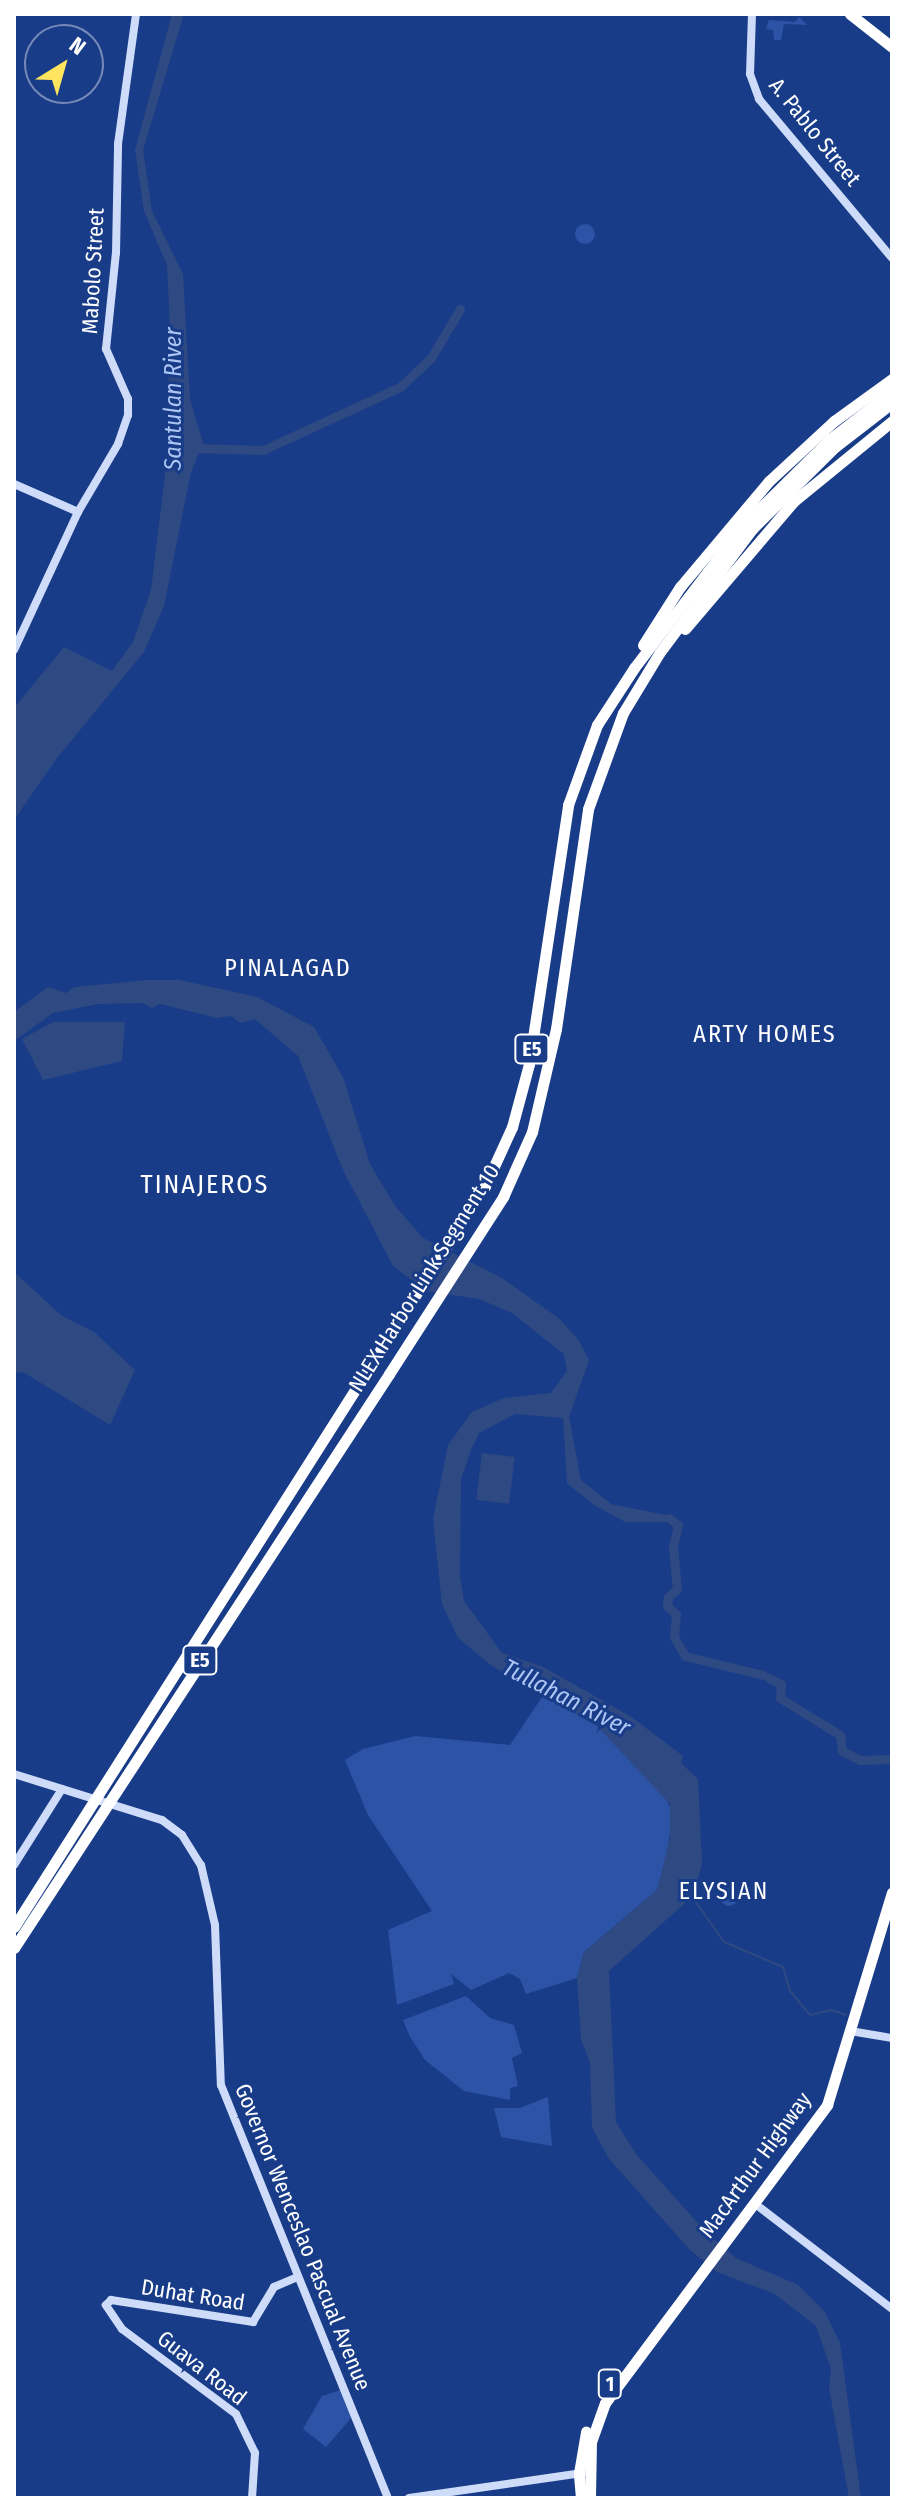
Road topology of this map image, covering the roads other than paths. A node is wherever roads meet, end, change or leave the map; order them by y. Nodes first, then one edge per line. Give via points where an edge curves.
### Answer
1 (136, 14) edge
2 (752, 14) edge
3 (850, 14) edge
4 (892, 47) edge
5 (892, 258) edge
6 (892, 379) edge
7 (892, 391) edge
8 (892, 403) edge
9 (892, 421) edge
10 (14, 484) edge
11 (78, 512) junction
12 (14, 650) edge
13 (608, 704) junction
14 (623, 713) junction
15 (14, 1774) edge
16 (62, 1789) junction
17 (14, 1865) edge
18 (892, 1893) edge
19 (14, 1927) edge
20 (14, 1948) edge
21 (850, 2031) junction
22 (892, 2038) edge
23 (754, 2203) junction
24 (298, 2277) junction
25 (107, 2301) joint
26 (892, 2309) edge
27 (583, 2472) junction
28 (252, 2498) edge
29 (388, 2498) edge
30 (409, 2498) edge
31 (581, 2498) edge
32 (590, 2498) edge

1 - 11 street, Mabolo Street via 118,144 116,253 106,349 128,399 128,415 118,444
2 - 5 street, A. Pablo Street via 750,74 759,99
3 - 4 highway
6 - 13 highway via 834,421 729,526 680,587
7 - 13 highway, NLEX Harbor Link Segment 10 / E5 via 819,449 745,523
8 - 14 highway, NLEX Harbor Link Segment 10 / E5 via 835,447 752,529 660,652
9 - 14 highway via 815,481 784,513 675,642
10 - 11 street
11 - 12 street, Mabolo Street
13 - 19 highway, NLEX Harbor Link Segment 10 / E5, bridge via 568,805 529,1064 512,1127 485,1186
14 - 20 highway, NLEX Harbor Link Segment 10 / E5, bridge via 588,809 542,1099 503,1197
15 - 16 street, Governor Wenceslao Pascual Avenue
16 - 17 street
16 - 24 street, Governor Wenceslao Pascual Avenue via 168,1824 201,1865 215,1925 221,2085
18 - 21 highway, MacArthur Highway / 1
21 - 22 street
21 - 23 highway, MacArthur Highway / 1 via 823,2112
23 - 26 street
23 - 27 highway, MacArthur Highway / 1 via 605,2403
24 - 25 street, Duhat Road via 274,2287 253,2322
24 - 29 street, Governor Wenceslao Pascual Avenue
25 - 28 street, Guava Road via 115,2323 236,2414 251,2441 257,2476
27 - 30 street
27 - 31 highway, MacArthur Highway / 1
27 - 32 highway, MacArthur Highway / 1

